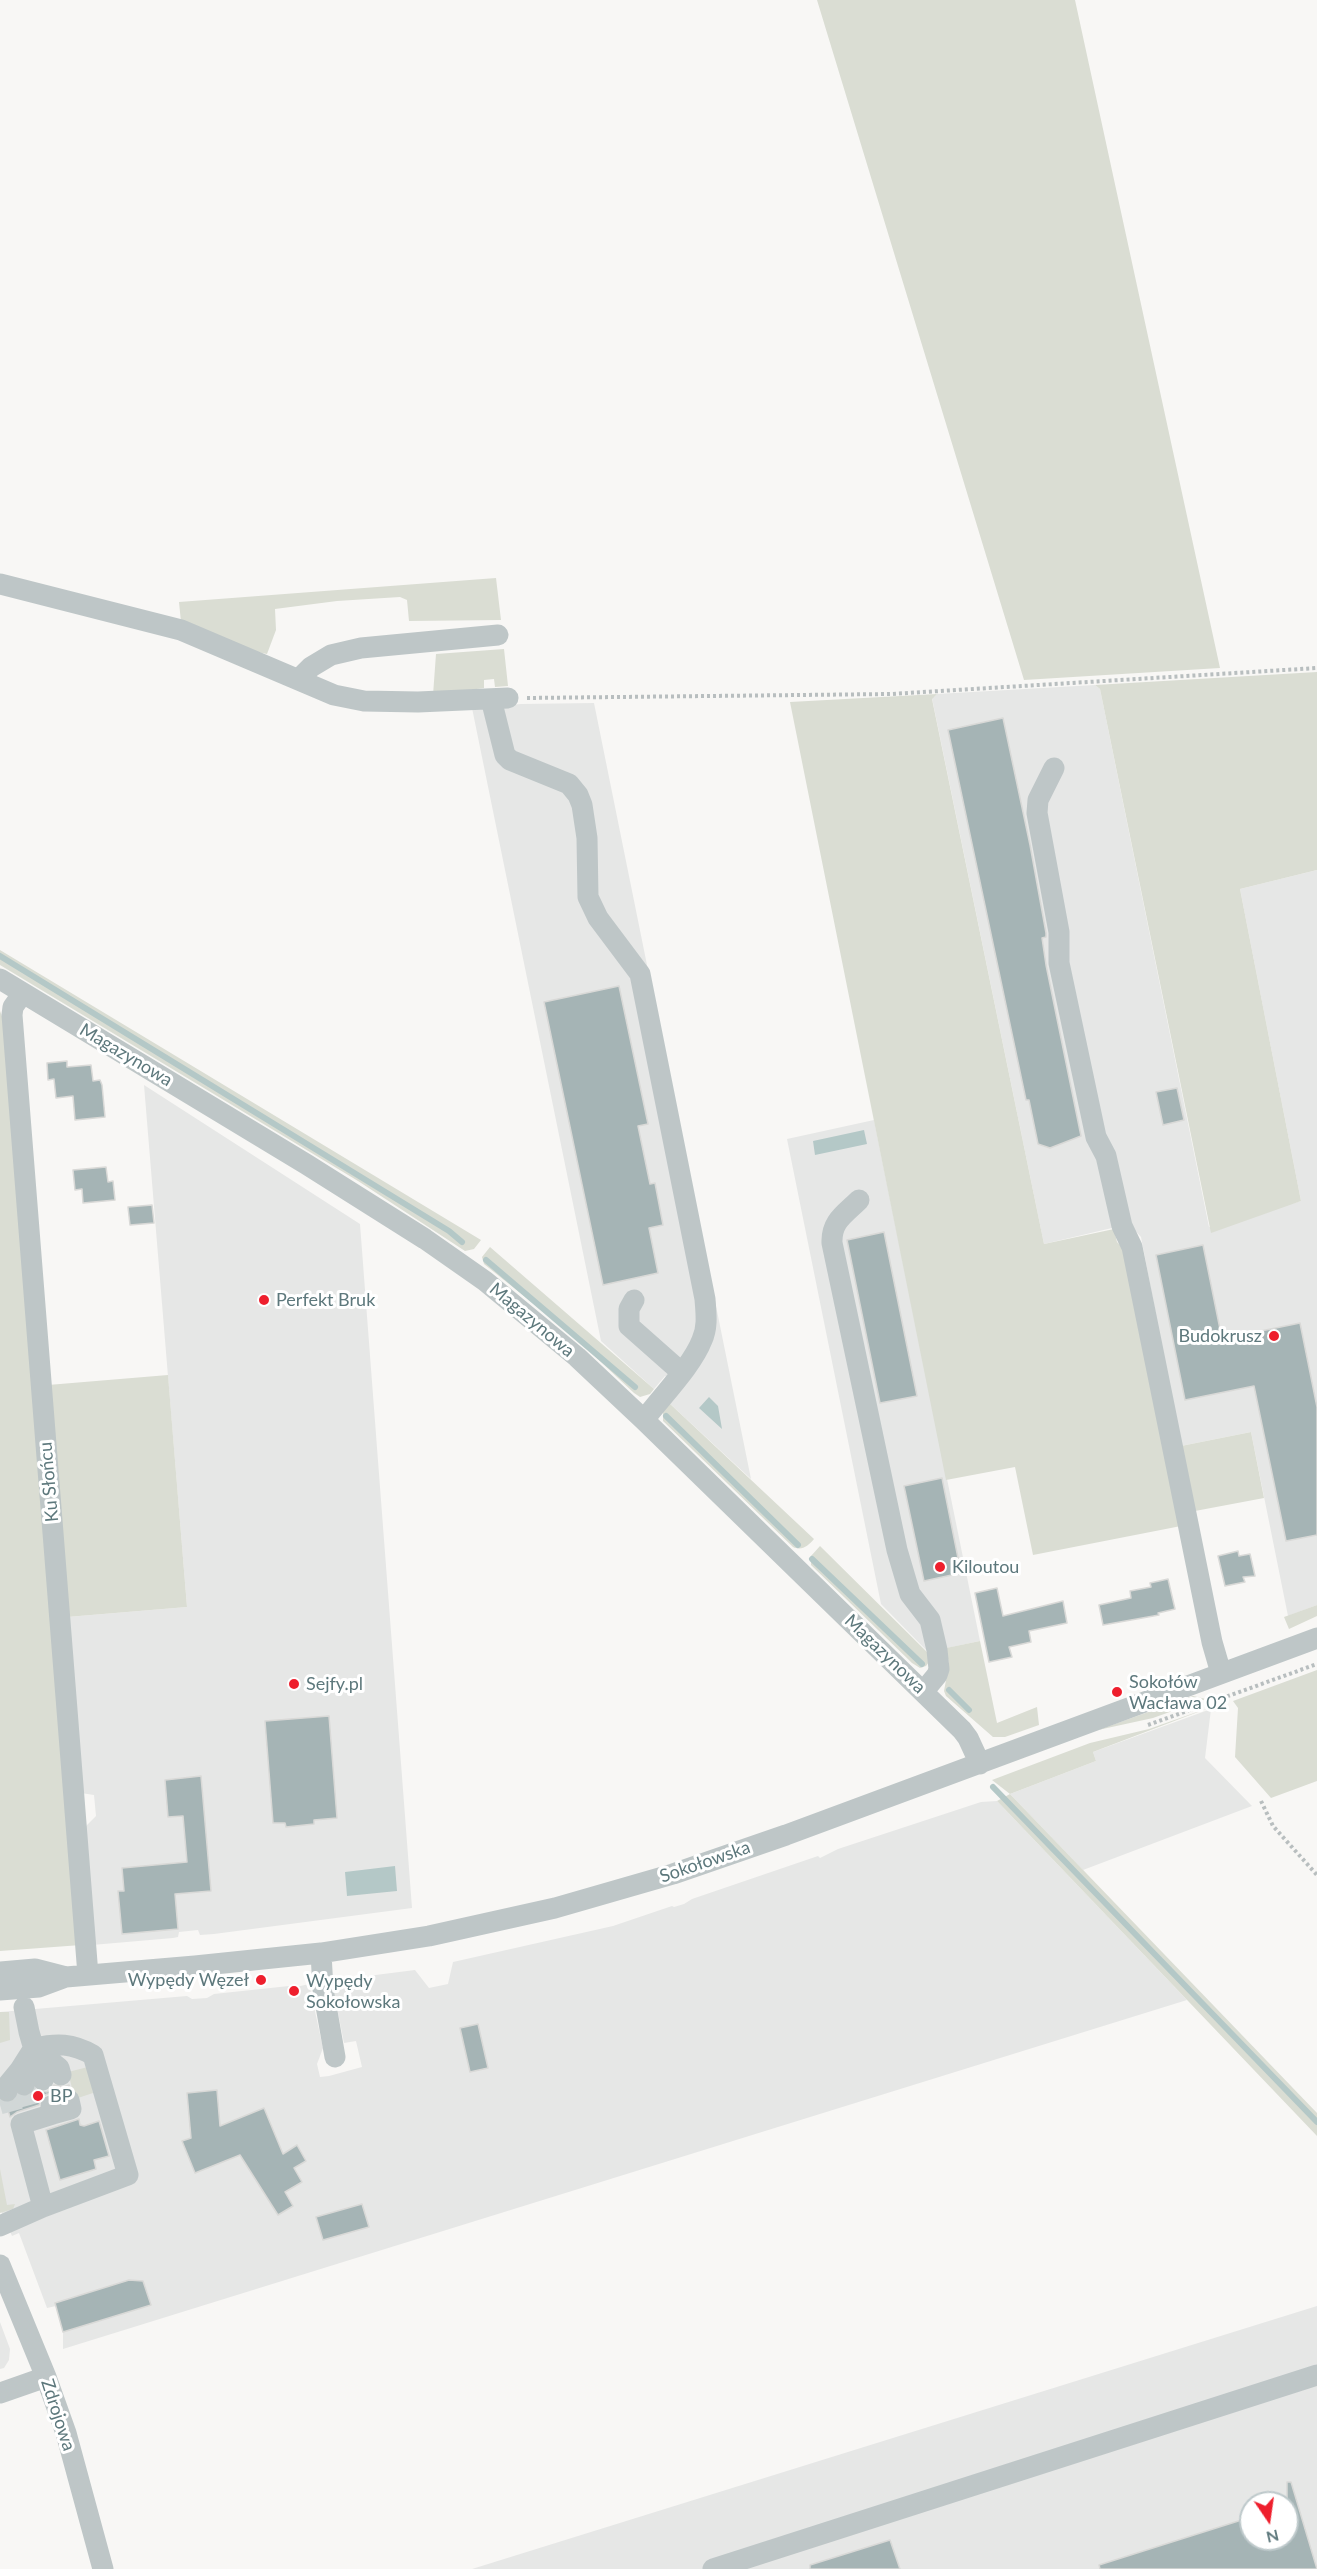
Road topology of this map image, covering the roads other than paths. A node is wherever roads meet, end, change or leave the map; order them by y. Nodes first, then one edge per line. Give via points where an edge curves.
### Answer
1 (0, 584) edge
2 (498, 636) dead end
3 (299, 679) junction
4 (1054, 768) dead end
5 (0, 979) edge
6 (22, 993) junction
7 (859, 1200) dead end
8 (634, 1300) dead end
9 (681, 1372) junction
10 (644, 1420) junction
11 (1317, 1638) edge
12 (1221, 1673) junction
13 (923, 1692) junction
14 (980, 1764) junction
15 (321, 1953) junction
16 (0, 1972) edge
17 (88, 1975) junction
18 (66, 1977) junction
19 (39, 1988) junction
20 (0, 1990) edge
21 (24, 2007) junction
22 (34, 2049) junction
23 (335, 2057) dead end
24 (31, 2080) tunnel mouth
25 (39, 2113) tunnel mouth
26 (43, 2207) junction
27 (0, 2226) edge
28 (0, 2265) edge
29 (1317, 2375) edge
30 (45, 2377) junction
31 (0, 2393) edge
32 (103, 2569) edge
33 (713, 2569) edge

1 - 3 street via 182,630
2 - 3 street via 361,648 331,655
3 - 9 street via 334,695 364,701 499,698 505,755 560,779 578,795 587,838 588,897 598,918 640,974 705,1299 702,1340
4 - 12 street via 1038,800 1037,813 1059,932 1059,963 1096,1137 1106,1156 1122,1226 1132,1247
5 - 6 street, Magazynowa
6 - 10 street, Magazynowa via 306,1164 448,1255 534,1320
6 - 17 street, Ku Słońcu via 12,1015
7 - 13 street via 836,1222 832,1243 897,1550 910,1594 930,1620 937,1650 937,1675
8 - 9 street via 629,1309 629,1326
9 - 10 street
10 - 13 street, Magazynowa
11 - 12 street, Sokołowska
12 - 14 street, Sokołowska
13 - 14 street, Magazynowa via 968,1738
14 - 15 street, Sokołowska via 640,1884 473,1928
15 - 17 street, Sokołowska
15 - 23 street
16 - 18 street, Sokołowska via 35,1969
17 - 18 street, Sokołowska
18 - 19 street, Sokołowska
19 - 20 street, Sokołowska
19 - 21 street
20 - 21 street
21 - 22 street
22 - 24 street
22 - 26 street via 58,2044 78,2047 93,2055 128,2175
25 - 26 street
26 - 27 street
28 - 30 street, Zdrojowa
29 - 33 street
30 - 31 street
30 - 32 street, Zdrojowa via 66,2433

